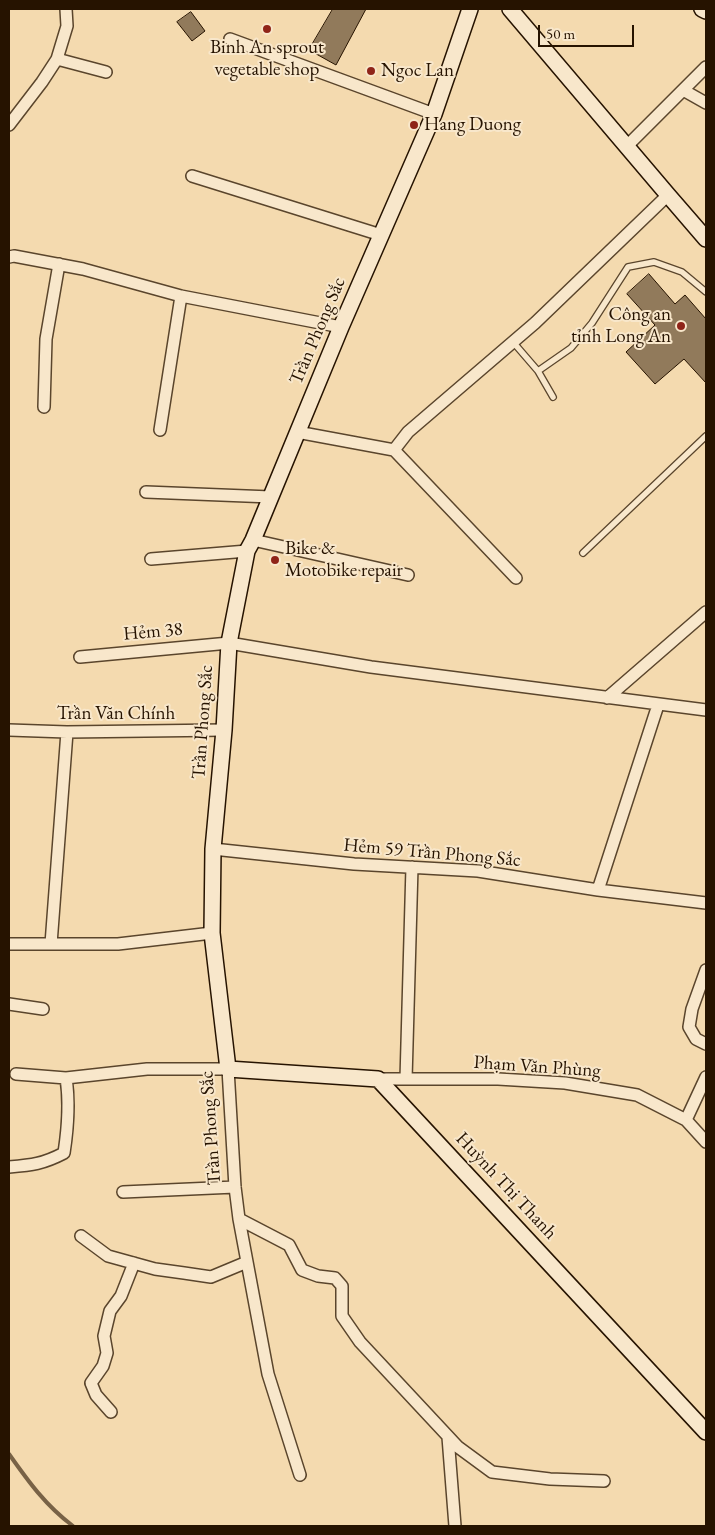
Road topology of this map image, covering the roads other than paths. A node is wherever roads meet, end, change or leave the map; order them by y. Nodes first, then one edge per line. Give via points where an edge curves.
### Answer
1 (66, 9) edge
2 (470, 9) edge
3 (510, 9) edge
4 (702, 9) edge
5 (706, 11) edge
6 (230, 38) dead end
7 (56, 59) junction
8 (706, 67) edge
9 (106, 72) dead end
10 (683, 90) junction
11 (706, 103) edge
12 (434, 114) junction
13 (9, 125) edge
14 (627, 146) junction
15 (192, 176) dead end
16 (668, 196) junction
17 (381, 235) junction
18 (706, 239) edge
19 (9, 257) edge
20 (59, 264) junction
21 (706, 292) edge
22 (181, 296) junction
23 (340, 327) junction
24 (513, 342) junction
25 (538, 372) junction
26 (553, 397) dead end
27 (44, 407) dead end
28 (160, 430) dead end
29 (297, 432) junction
30 (706, 436) edge
31 (394, 450) junction
32 (146, 492) dead end
33 (271, 497) junction
34 (250, 546) junction
35 (583, 553) dead end
36 (151, 559) dead end
37 (408, 575) dead end
38 (516, 578) dead end
39 (706, 612) edge
40 (229, 643) junction
41 (80, 657) dead end
42 (607, 698) junction
43 (658, 704) junction
44 (706, 710) edge
45 (9, 730) edge
46 (224, 730) junction
47 (68, 732) junction
48 (213, 849) junction
49 (412, 867) junction
50 (598, 890) junction
51 (706, 903) edge
52 (212, 933) junction
53 (9, 944) edge
54 (51, 944) junction
55 (706, 970) edge
56 (9, 1004) edge
57 (43, 1009) dead end
58 (706, 1044) edge
59 (228, 1069) junction
60 (16, 1074) dead end
61 (706, 1077) edge
62 (66, 1078) junction
63 (378, 1079) junction
64 (406, 1079) junction
65 (686, 1120) junction
66 (706, 1142) edge
67 (9, 1166) edge
68 (235, 1187) junction
69 (123, 1192) dead end
70 (239, 1218) junction
71 (81, 1236) dead end
72 (247, 1262) junction
73 (134, 1263) junction
74 (111, 1412) dead end
75 (706, 1432) edge
76 (448, 1437) junction
77 (300, 1475) dead end
78 (604, 1481) dead end
79 (455, 1526) edge

1 - 7 street via 67,26
2 - 12 street, Trần Phong Sắc
3 - 14 street
4 - 5 street
6 - 12 street
7 - 9 street
7 - 13 street
8 - 10 street
10 - 11 street
10 - 14 street
12 - 17 street, Trần Phong Sắc
14 - 16 street
15 - 17 street
16 - 18 street
16 - 24 street
17 - 23 street, Trần Phong Sắc
19 - 20 street
20 - 22 street
20 - 27 street via 46,339
21 - 25 lane via 682,272 654,262 628,266 592,323 571,348
22 - 23 street
22 - 28 street
23 - 29 street, Trần Phong Sắc
24 - 25 lane
24 - 31 street via 408,432
25 - 26 lane
29 - 31 street
29 - 33 street, Trần Phong Sắc
30 - 35 lane
31 - 38 street
32 - 33 street
33 - 34 street, Trần Phong Sắc
34 - 36 street
34 - 37 street
34 - 40 street, Trần Phong Sắc
39 - 42 street
40 - 41 street, Hẻm 38
40 - 42 street, Hẻm 38 via 371,667
40 - 46 street, Trần Phong Sắc
42 - 43 street, Hẻm 38
43 - 44 street, Hẻm 38
43 - 50 street
45 - 47 street, Trần Văn Chính
46 - 47 street, Trần Văn Chính
46 - 48 street, Trần Phong Sắc
47 - 54 street
48 - 49 street, Hẻm 59 Trần Phong Sắc
48 - 52 street, Trần Phong Sắc
49 - 50 street, Hẻm 59 Trần Phong Sắc via 478,871
49 - 64 street
50 - 51 street, Hẻm 59 Trần Phong Sắc
52 - 54 street via 118,944
52 - 59 street, Trần Phong Sắc
53 - 54 street
55 - 58 street via 689,1028 696,1039
56 - 57 street
59 - 62 street via 147,1070
59 - 63 street
59 - 68 street, Trần Phong Sắc
60 - 62 street
61 - 65 street
62 - 67 street via 69,1097 64,1153 46,1162
63 - 64 street, Phạm Văn Phùng
63 - 75 street, Huỳnh Thị Thanh
64 - 65 street, Phạm Văn Phùng via 565,1083 637,1095
65 - 66 street, Phạm Văn Phùng
68 - 69 street
68 - 70 street, Trần Phong Sắc
70 - 72 street, Trần Phong Sắc
70 - 76 street via 289,1245 302,1270 335,1278 342,1286 342,1316 360,1342
71 - 73 street via 108,1256
72 - 73 street via 211,1277
72 - 77 street, Trần Phong Sắc via 268,1374
73 - 74 street via 121,1296 110,1311 104,1336 107,1353 103,1366 91,1383 96,1395
76 - 78 street via 492,1472
76 - 79 street

